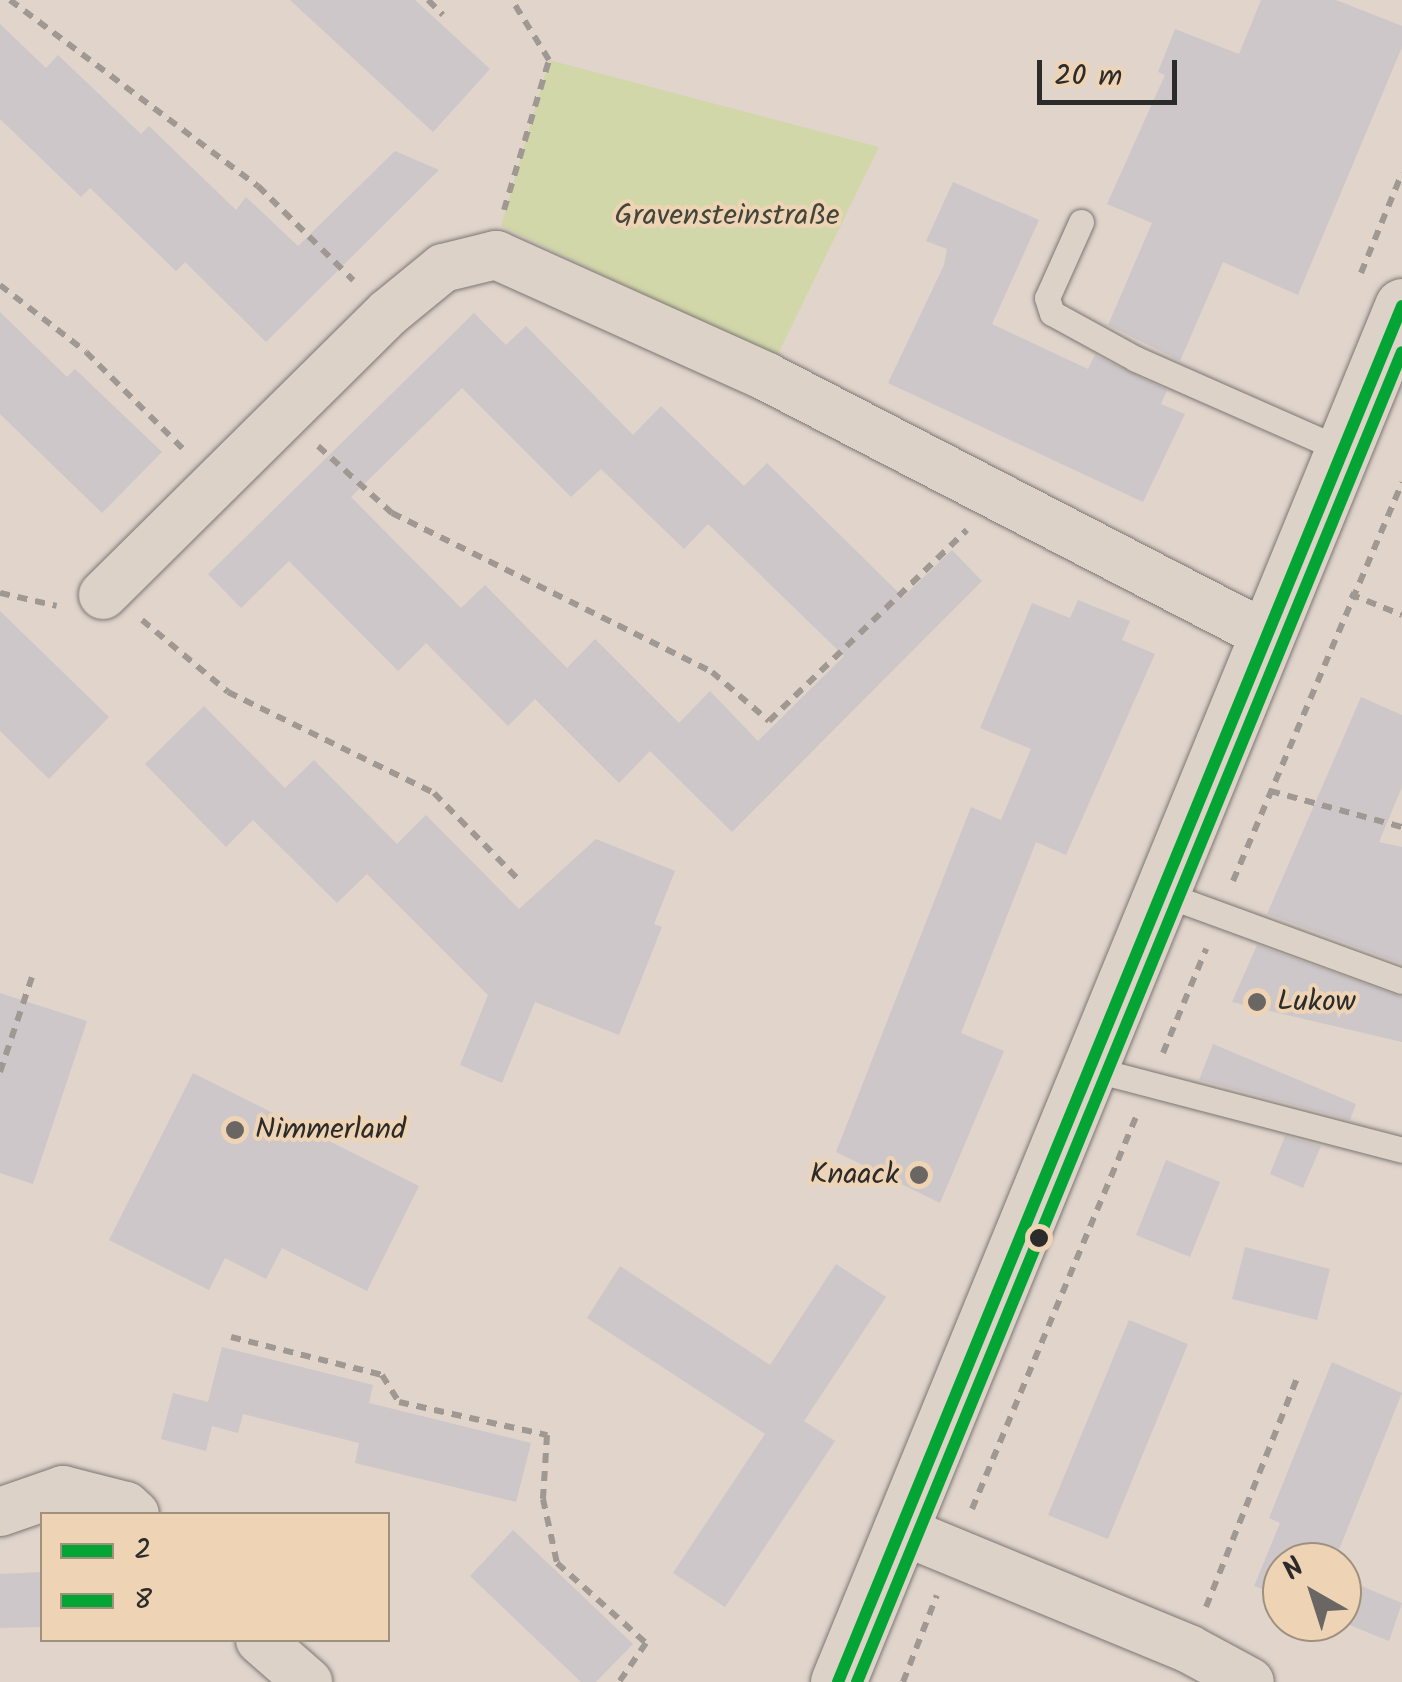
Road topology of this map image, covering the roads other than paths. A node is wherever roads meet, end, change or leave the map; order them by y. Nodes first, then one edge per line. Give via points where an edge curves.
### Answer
1 (1081, 222) dead end
2 (1402, 306) edge
3 (1342, 450) junction
4 (105, 593) road end
5 (1268, 636) junction
6 (1164, 894) junction
7 (1402, 982) edge
8 (1092, 1068) junction
9 (1402, 1150) edge
10 (0, 1512) edge
11 (133, 1512) edge
12 (898, 1529) junction
13 (262, 1642) edge
14 (308, 1682) edge
15 (838, 1682) edge
16 (1250, 1682) edge

1 - 3 lane via 1047,298 1052,314 1136,359
2 - 3 main road
3 - 5 main road
4 - 5 street via 388,313 443,268 496,256 767,377
5 - 6 main road
6 - 7 lane
6 - 8 main road
8 - 9 lane
8 - 12 main road
10 - 11 street via 63,1490
12 - 15 main road
12 - 16 street via 1189,1649
13 - 14 street

